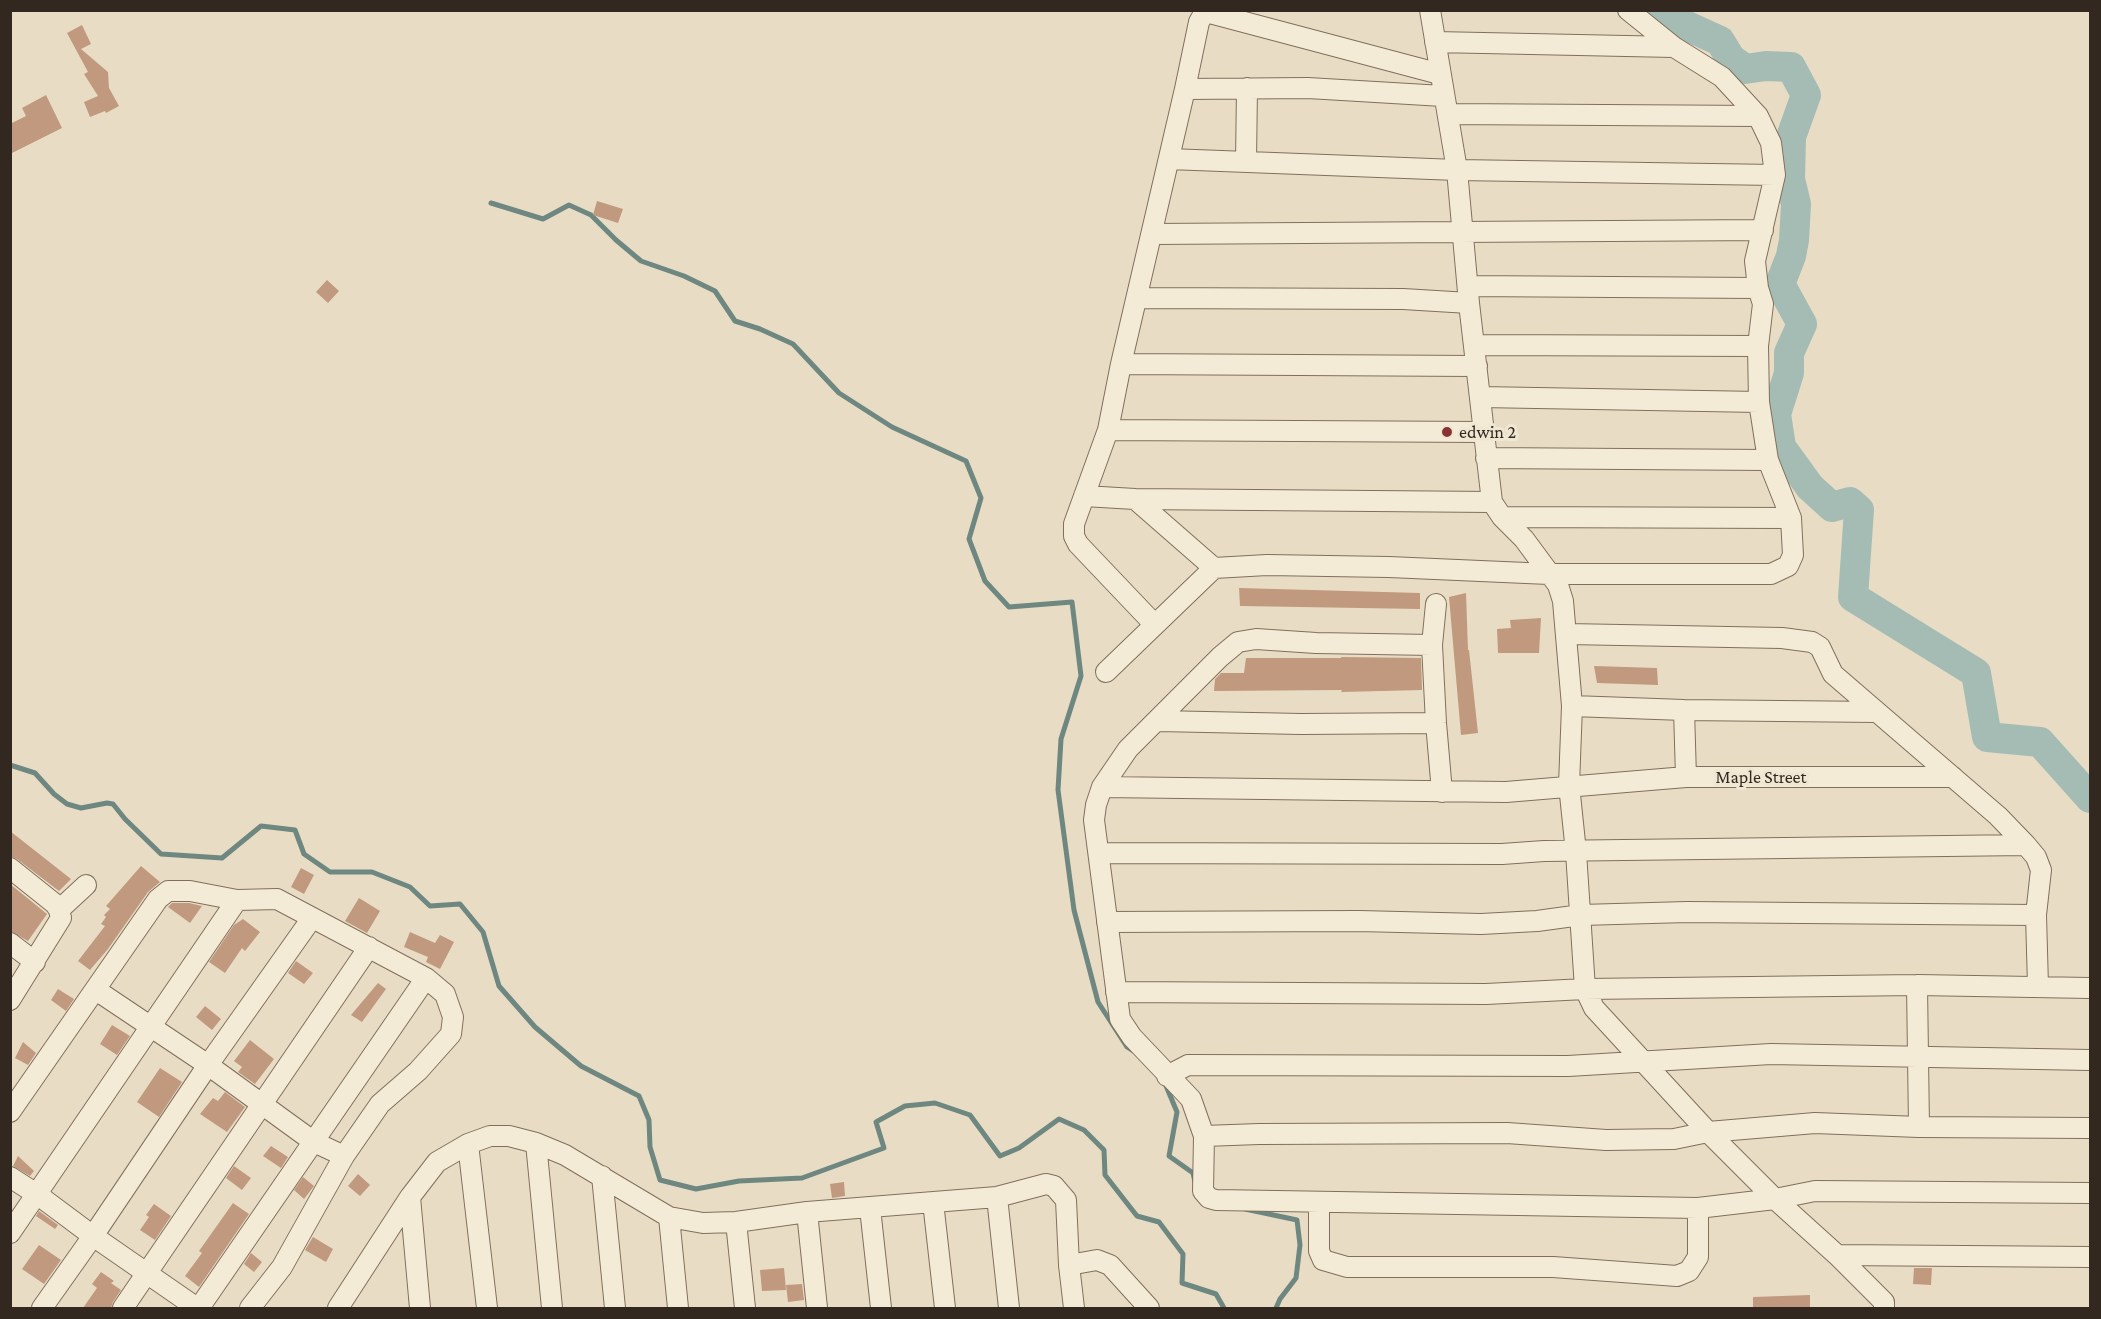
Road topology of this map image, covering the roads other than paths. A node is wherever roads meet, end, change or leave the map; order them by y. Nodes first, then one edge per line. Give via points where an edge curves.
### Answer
1 (1430, 10) edge
2 (1628, 10) edge
3 (1435, 42) junction
4 (1674, 47) junction
5 (1440, 74) junction
6 (1247, 88) junction
7 (1185, 89) junction
8 (1446, 105) junction
9 (1758, 116) junction
10 (1169, 159) junction
11 (1246, 162) junction
12 (1457, 170) junction
13 (1774, 175) junction
14 (1763, 230) junction
15 (1461, 231) junction
16 (1152, 234) junction
17 (1758, 288) junction
18 (1468, 295) junction
19 (1137, 298) junction
20 (1474, 345) junction
21 (1758, 346) junction
22 (1121, 364) junction
23 (1477, 366) junction
24 (1481, 398) junction
25 (1759, 402) junction
26 (1108, 430) junction
27 (1484, 432) junction
28 (1486, 458) junction
29 (1768, 460) junction
30 (1084, 496) junction
31 (1135, 499) junction
32 (1497, 509) junction
33 (1791, 518) junction
34 (1214, 568) junction
35 (1549, 574) junction
36 (1436, 604) dead end
37 (1155, 625) junction
38 (1567, 634) junction
39 (1432, 645) junction
40 (1107, 672) dead end
41 (1572, 706) junction
42 (1684, 710) junction
43 (1877, 712) junction
44 (1158, 721) junction
45 (1436, 723) junction
46 (1686, 777) junction
47 (1953, 777) junction
48 (1569, 785) junction
49 (1102, 786) junction
50 (1442, 792) junction
51 (2026, 845) junction
52 (1576, 852) junction
53 (1099, 853) junction
54 (10, 868) edge
55 (86, 885) dead end
56 (237, 900) junction
57 (60, 910) junction
58 (1581, 915) junction
59 (2036, 915) junction
60 (312, 918) junction
61 (1107, 922) junction
62 (10, 943) edge
63 (369, 947) junction
64 (35, 962) junction
65 (426, 978) junction
66 (1917, 985) junction
67 (2038, 986) junction
68 (2091, 988) edge
69 (1585, 989) junction
70 (96, 990) junction
71 (1116, 992) junction
72 (10, 1000) edge
73 (151, 1027) junction
74 (1917, 1055) junction
75 (1644, 1060) junction
76 (2091, 1060) edge
77 (208, 1065) junction
78 (1167, 1076) junction
79 (263, 1104) junction
80 (10, 1112) edge
81 (1918, 1127) junction
82 (2091, 1128) edge
83 (1708, 1132) junction
84 (1204, 1137) junction
85 (314, 1142) junction
86 (536, 1143) junction
87 (468, 1144) junction
88 (344, 1156) junction
89 (602, 1176) junction
90 (10, 1178) edge
91 (2091, 1193) edge
92 (38, 1195) junction
93 (410, 1197) junction
94 (998, 1197) junction
95 (1774, 1199) junction
96 (933, 1202) junction
97 (1319, 1202) junction
98 (870, 1208) junction
99 (1698, 1208) junction
100 (807, 1212) junction
101 (669, 1217) junction
102 (735, 1222) junction
103 (10, 1233) edge
104 (93, 1236) junction
105 (1837, 1255) junction
106 (2091, 1257) edge
107 (1069, 1265) junction
108 (148, 1273) junction
109 (353, 1286) junction
110 (1884, 1305) edge
111 (42, 1308) edge
112 (123, 1308) edge
113 (198, 1308) edge
114 (250, 1308) edge
115 (338, 1308) edge
116 (356, 1308) edge
117 (420, 1308) edge
118 (487, 1308) edge
119 (552, 1308) edge
120 (615, 1308) edge
121 (678, 1308) edge
122 (745, 1308) edge
123 (817, 1308) edge
124 (881, 1308) edge
125 (945, 1308) edge
126 (1009, 1308) edge
127 (1074, 1308) edge
128 (1149, 1308) edge

1 - 3 street
2 - 4 street
3 - 4 street
3 - 5 street
4 - 9 street via 1722,77
5 - 7 street via 1210,14 1203,15 1199,22
5 - 8 street
6 - 7 street
6 - 8 street via 1308,88
6 - 11 street
7 - 10 street
8 - 9 street
8 - 12 street
9 - 13 street via 1771,142
10 - 11 street
10 - 16 street
11 - 12 street
12 - 13 street
12 - 15 street
13 - 14 street
14 - 15 street
14 - 17 street via 1755,261
15 - 16 street
15 - 18 street
16 - 19 street
17 - 18 street
17 - 21 street via 1763,304
18 - 19 street via 1369,299
18 - 20 street
19 - 22 street
20 - 21 street
20 - 23 street
21 - 25 street
22 - 23 street
22 - 26 street
23 - 24 street
24 - 25 street
24 - 27 street
25 - 29 street
26 - 27 street
26 - 30 street
27 - 28 street
28 - 29 street
28 - 32 street
29 - 33 street
30 - 31 street
30 - 37 street via 1074,524 1078,544
31 - 32 street
31 - 34 street
32 - 33 street
32 - 35 street
33 - 35 street via 1793,555 1788,566 1772,574
34 - 35 street via 1389,567
34 - 37 street
35 - 38 street via 1563,601
36 - 39 street
37 - 40 street
38 - 41 street
38 - 43 street via 1782,638 1812,642 1820,647 1833,674
39 - 44 street via 1256,639 1238,642
39 - 45 street
41 - 42 street
41 - 48 street
42 - 43 street
42 - 46 street
43 - 47 street
44 - 45 street
44 - 49 street via 1128,750
45 - 50 street
46 - 47 street, Maple Street
46 - 48 street, Maple Street
47 - 51 street
48 - 50 street, Maple Street via 1506,792
48 - 52 street
49 - 50 street, Maple Street
49 - 53 street via 1094,819
51 - 52 street
51 - 59 street via 2041,870
52 - 53 street
52 - 58 street
53 - 61 street
54 - 57 street
55 - 57 street
56 - 60 street via 277,899
56 - 70 street via 168,891 158,899
56 - 73 street
57 - 64 street via 61,918
58 - 59 street
58 - 61 street via 1481,924
58 - 69 street
59 - 67 street
60 - 63 street
60 - 77 street
61 - 71 street
62 - 64 street
63 - 65 street
63 - 79 street
64 - 72 street
65 - 85 street
65 - 88 street via 445,994 453,1017 451,1034 381,1104
66 - 67 street
66 - 69 street
66 - 74 street
67 - 68 street
69 - 71 street via 1486,994
69 - 75 street via 1594,1008
70 - 73 street
70 - 80 street
71 - 78 street via 1120,1019
73 - 77 street
73 - 92 street
74 - 75 street via 1771,1054
74 - 76 street
74 - 81 street
75 - 78 street via 1569,1066 1188,1065
75 - 83 street
77 - 79 street
77 - 104 street
78 - 84 street via 1191,1099
79 - 85 street
79 - 108 street
81 - 82 street
81 - 83 street via 1815,1123
83 - 84 street via 1674,1139 1606,1140 1507,1133
83 - 95 street
84 - 97 street via 1203,1191 1209,1198
85 - 88 street
85 - 113 street
86 - 87 street via 508,1136
86 - 89 street
86 - 119 street
87 - 93 street via 437,1162
87 - 118 street
88 - 114 street via 282,1267
89 - 101 street
89 - 120 street
90 - 92 street
91 - 95 street via 1815,1191
92 - 103 street
92 - 104 street
93 - 109 street
93 - 117 street
94 - 96 street
94 - 107 street via 1046,1184 1059,1190 1066,1200
94 - 126 street
95 - 99 street
95 - 105 street
96 - 98 street
96 - 125 street
97 - 99 street
97 - 99 street via 1319,1251 1323,1260 1347,1267 1553,1267 1677,1276 1689,1271 1698,1257
98 - 100 street
98 - 124 street
100 - 102 street
100 - 123 street
101 - 102 street via 704,1223
101 - 121 street
102 - 122 street
104 - 108 street
104 - 111 street
105 - 106 street
105 - 110 street
107 - 127 street
107 - 128 street via 1097,1260 1110,1265
108 - 112 street
108 - 113 street
109 - 115 street
109 - 116 street

